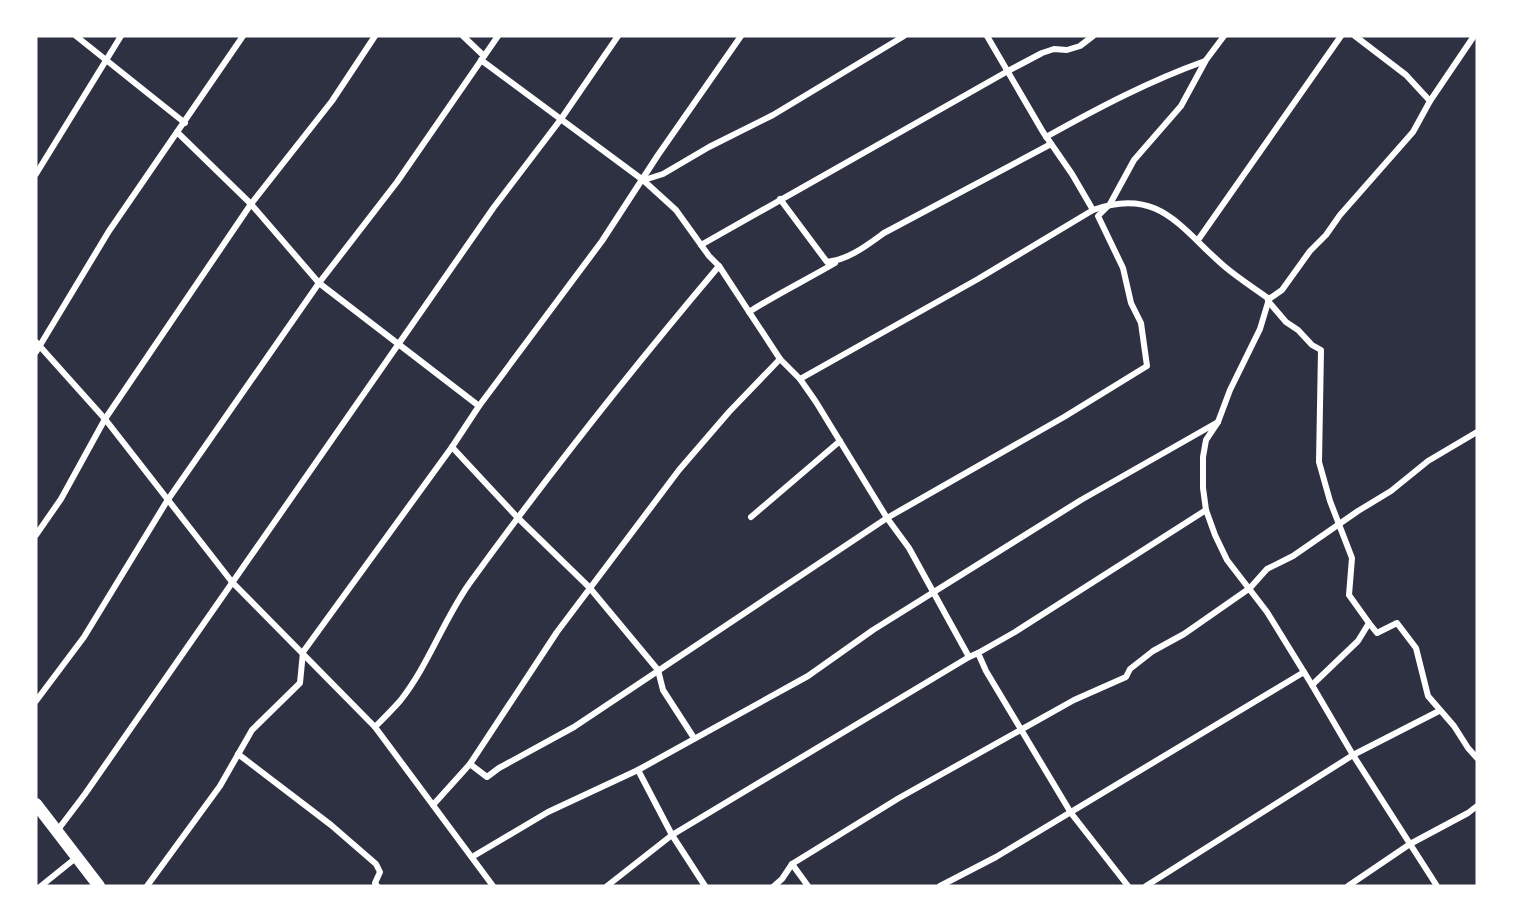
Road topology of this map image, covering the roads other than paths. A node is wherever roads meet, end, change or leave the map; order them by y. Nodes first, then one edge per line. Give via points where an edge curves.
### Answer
1 (76, 36) edge
2 (121, 36) edge
3 (243, 36) edge
4 (375, 36) edge
5 (463, 36) edge
6 (498, 36) edge
7 (618, 36) edge
8 (741, 36) edge
9 (904, 36) edge
10 (987, 36) edge
11 (1093, 36) edge
12 (1224, 36) edge
13 (1341, 36) edge
14 (1355, 36) edge
15 (1474, 36) edge
16 (483, 58) junction
17 (106, 59) junction
18 (1206, 60) junction
19 (1008, 71) junction
20 (1430, 101) junction
21 (561, 119) junction
22 (185, 123) junction
23 (177, 132) junction
24 (1046, 137) junction
25 (1051, 144) junction
26 (36, 174) edge
27 (643, 180) junction
28 (780, 199) junction
29 (250, 204) junction
30 (1110, 204) junction
31 (1093, 210) junction
32 (1198, 240) junction
33 (701, 245) junction
34 (838, 261) junction
35 (719, 266) junction
36 (319, 283) junction
37 (1269, 300) junction
38 (749, 312) junction
39 (398, 344) junction
40 (37, 347) edge
41 (780, 359) junction
42 (800, 379) junction
43 (479, 406) junction
44 (105, 419) junction
45 (1218, 422) junction
46 (1477, 432) edge
47 (840, 441) junction
48 (452, 447) junction
49 (167, 501) junction
50 (1206, 510) junction
51 (518, 518) junction
52 (751, 518) dead end
53 (887, 518) junction
54 (1339, 525) junction
55 (36, 536) edge
56 (232, 582) junction
57 (589, 587) junction
58 (1250, 588) junction
59 (933, 593) junction
60 (1369, 623) junction
61 (303, 652) junction
62 (978, 653) junction
63 (969, 657) junction
64 (658, 670) junction
65 (1304, 672) junction
66 (1312, 685) junction
67 (36, 701) edge
68 (1439, 711) junction
69 (375, 727) junction
70 (1022, 730) junction
71 (694, 738) junction
72 (238, 754) junction
73 (1353, 755) junction
74 (1477, 758) edge
75 (470, 765) junction
76 (638, 770) junction
77 (36, 804) edge
78 (433, 805) junction
79 (1477, 806) edge
80 (1071, 813) junction
81 (57, 831) junction
82 (672, 835) junction
83 (1410, 844) junction
84 (78, 857) junction
85 (472, 857) junction
86 (792, 864) junction
87 (41, 886) edge
88 (99, 886) edge
89 (147, 886) edge
90 (377, 886) edge
91 (493, 886) edge
92 (607, 886) edge
93 (705, 886) edge
94 (774, 886) edge
95 (808, 886) edge
96 (940, 886) edge
97 (1128, 886) edge
98 (1146, 886) edge
99 (1348, 886) edge
100 (1437, 886) edge

1 - 17 street
2 - 17 street
3 - 22 street
4 - 29 street via 332,101
5 - 16 street
6 - 16 street
7 - 21 street
8 - 27 street
9 - 27 street via 773,115 663,174
10 - 19 street
11 - 19 street via 1080,46 1054,49
12 - 18 street
13 - 32 street
14 - 20 street via 1406,75
15 - 20 street
16 - 21 street
16 - 36 street via 397,182
17 - 22 street
17 - 26 street
18 - 24 street via 1121,96
18 - 30 street via 1181,106 1134,160
19 - 24 street
19 - 28 street
20 - 37 street via 1413,132 1340,214 1282,290
21 - 27 street
21 - 39 street
22 - 23 street
23 - 29 street
23 - 40 street
24 - 25 street
25 - 31 street
25 - 34 street
27 - 33 street via 676,210
27 - 43 street via 602,242
28 - 33 street
28 - 34 street via 827,262
29 - 36 street
29 - 44 street
30 - 31 street
30 - 32 street via 1142,204 1170,215
30 - 53 street via 1098,216 1123,268 1131,303 1142,323 1147,366
31 - 42 street
32 - 37 street via 1224,266
33 - 35 street
34 - 38 street
35 - 38 street
35 - 51 street via 612,395
36 - 39 street
36 - 49 street
37 - 45 street
37 - 54 street via 1286,322 1321,350 1319,462
38 - 41 street
39 - 43 street
39 - 56 street
40 - 44 street
41 - 42 street
41 - 57 street via 679,470
42 - 47 street
43 - 48 street
44 - 49 street
44 - 55 street
45 - 50 street via 1206,440 1203,457
45 - 59 street via 1081,500
46 - 54 street via 1428,461 1391,492
47 - 52 street
47 - 53 street
48 - 51 street
48 - 61 street
49 - 56 street
49 - 67 street via 84,637
50 - 58 street via 1227,560
50 - 62 street
51 - 57 street
51 - 69 street via 454,606 400,701
53 - 59 street via 909,548
53 - 64 street
54 - 58 street via 1267,569
54 - 60 street via 1352,558 1349,595
56 - 61 street
56 - 81 street
57 - 64 street
57 - 75 street
58 - 65 street
58 - 70 street via 1153,651 1126,677
59 - 63 street
59 - 71 street via 808,676
60 - 66 street via 1358,641
60 - 68 street via 1377,633 1396,623 1416,648 1428,696
61 - 69 street
61 - 72 street via 300,683 252,730
62 - 63 street
62 - 70 street
63 - 82 street
64 - 71 street via 663,690
64 - 75 street via 574,727 487,777
65 - 66 street
65 - 80 street
66 - 73 street
68 - 73 street
68 - 74 street
69 - 78 street
70 - 80 street
70 - 86 street via 899,798
71 - 76 street
72 - 89 street via 220,786
72 - 90 street via 376,864 380,872
73 - 83 street
73 - 98 street
75 - 78 street
76 - 82 street
76 - 85 street via 548,812
77 - 81 main road
78 - 85 street
79 - 83 street
80 - 96 street
80 - 97 street
81 - 84 main road
82 - 92 street
82 - 93 street
83 - 99 street
83 - 100 street
84 - 87 street
84 - 88 main road
85 - 91 street
86 - 94 street
86 - 95 street

